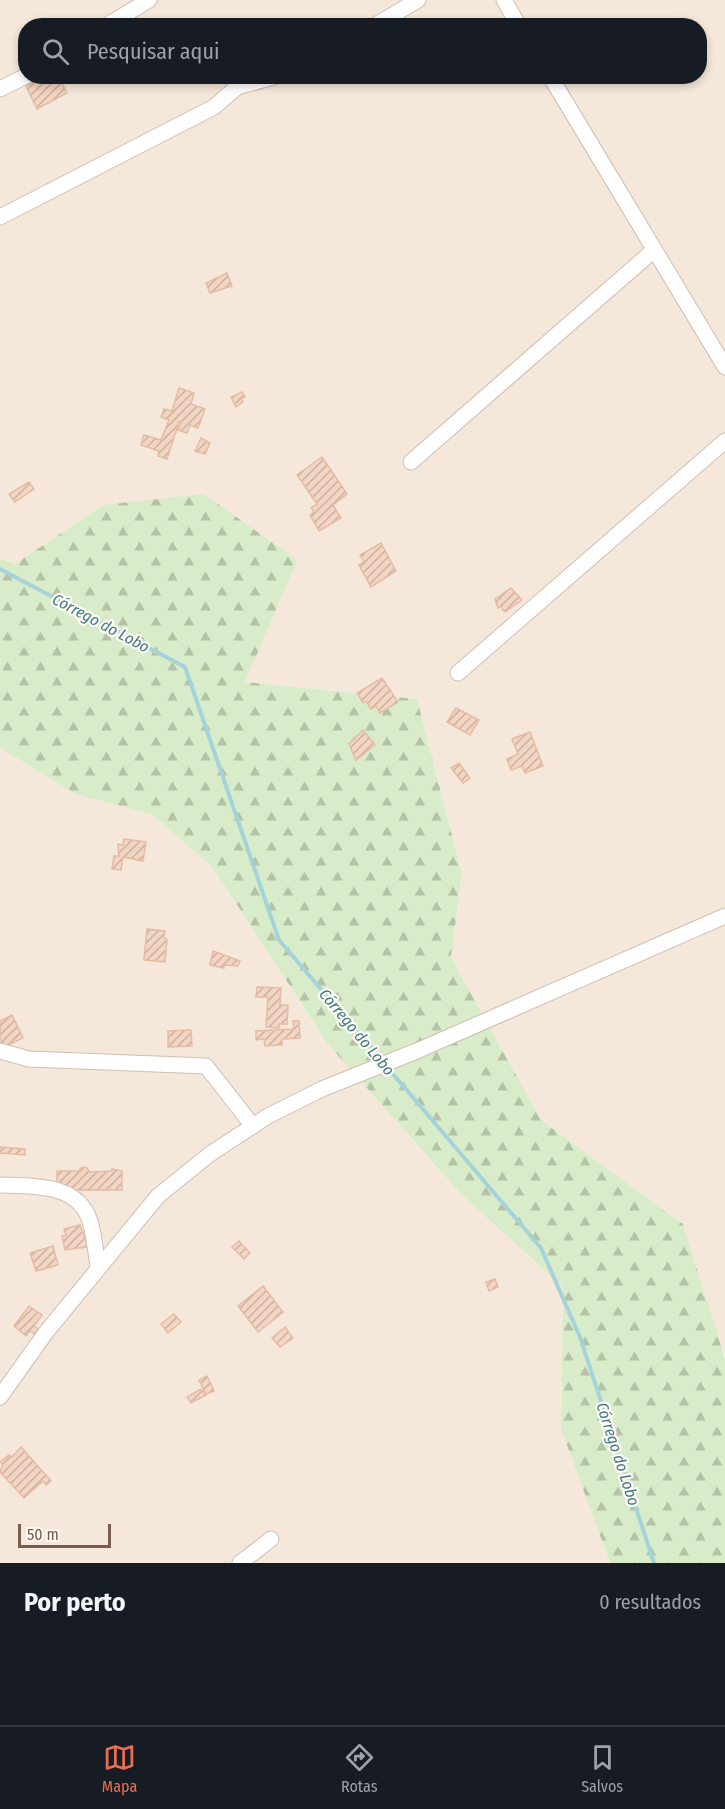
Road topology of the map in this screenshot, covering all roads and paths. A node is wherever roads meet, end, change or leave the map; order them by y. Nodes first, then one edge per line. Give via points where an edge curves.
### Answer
1 (149, 0) edge
2 (418, 0) edge
3 (504, 0) edge
4 (119, 18) edge
5 (388, 18) edge
6 (514, 18) edge
7 (18, 80) edge
8 (248, 84) edge
9 (555, 84) edge
10 (0, 89) edge
11 (0, 217) edge
12 (654, 250) junction
13 (725, 367) edge
14 (725, 441) edge
15 (411, 462) dead end
16 (458, 673) dead end
17 (725, 916) edge
18 (0, 1052) edge
19 (253, 1126) junction
20 (0, 1185) edge
21 (98, 1267) junction
22 (0, 1397) edge
23 (271, 1539) dead end
24 (240, 1563) edge

1 - 4 street
2 - 5 street
3 - 6 street
7 - 10 street
8 - 11 street via 237,87 214,107
9 - 12 street
12 - 13 street
12 - 15 street
14 - 16 street
17 - 19 street via 322,1089
18 - 19 street via 29,1059 206,1066
19 - 21 street via 158,1196
20 - 21 street via 52,1188 77,1199 89,1218
21 - 22 street
23 - 24 street

